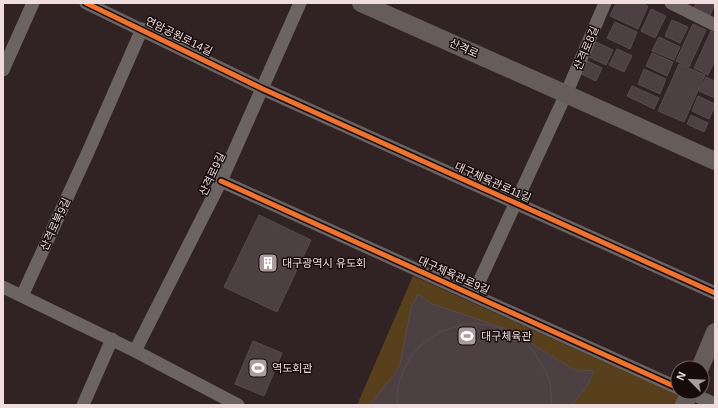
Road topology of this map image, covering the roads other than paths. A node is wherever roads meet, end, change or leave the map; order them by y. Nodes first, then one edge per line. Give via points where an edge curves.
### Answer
1 (33, 3) edge
2 (86, 3) edge
3 (300, 3) edge
4 (361, 3) edge
5 (605, 3) edge
6 (671, 3) edge
7 (715, 25) edge
8 (142, 29) junction
9 (3, 70) edge
10 (263, 89) junction
11 (566, 94) junction
12 (88, 152) joint
13 (715, 161) edge
14 (221, 181) junction
15 (516, 204) junction
16 (501, 234) joint
17 (3, 287) edge
18 (715, 293) edge
19 (473, 295) junction
20 (22, 296) junction
21 (715, 332) edge
22 (112, 339) junction
23 (135, 350) junction
24 (703, 360) edge
25 (670, 387) edge
26 (703, 400) edge
27 (715, 404) edge
28 (83, 405) edge
29 (238, 405) edge

1 - 9 street
2 - 8 street, 연암공원로14길
3 - 10 street, 산격로9길
4 - 11 street, 산격로
5 - 11 street, 산격로8길
6 - 7 street
8 - 10 street, 연암공원로14길
8 - 12 street, 연암공원로14길
10 - 14 street, 산격로9길
10 - 15 street, 대구체육관로11길
11 - 13 street, 산격로
11 - 15 street
12 - 20 street, 산격로북9길
14 - 19 street, 대구체육관로9길
14 - 23 street, 산격로9길
15 - 16 street, 대구체육관로11길
15 - 18 street, 대구체육관로11길
16 - 19 street, 대구체육관로9길
17 - 20 street
19 - 25 street, 대구체육관로9길
20 - 22 street
21 - 24 street
22 - 23 street
22 - 28 street
23 - 29 street
26 - 27 street, 대구체육관로9길

